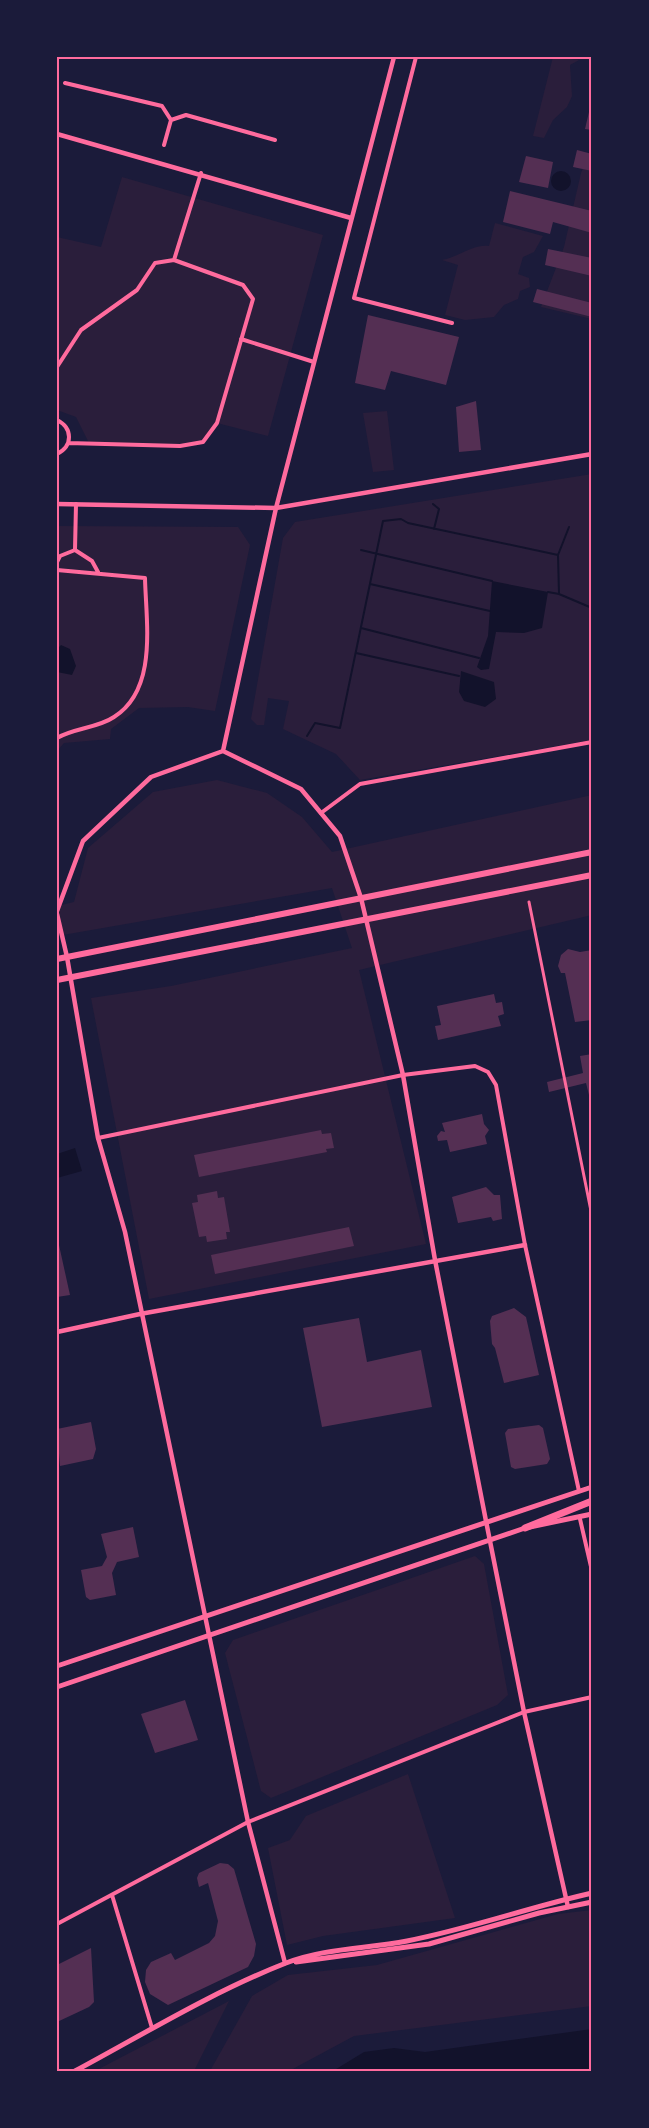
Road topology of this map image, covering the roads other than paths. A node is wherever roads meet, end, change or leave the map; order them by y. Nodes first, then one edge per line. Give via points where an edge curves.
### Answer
1 (394, 57) edge
2 (416, 57) edge
3 (65, 83) dead end
4 (171, 120) junction
5 (57, 134) edge
6 (275, 140) dead end
7 (164, 145) dead end
8 (201, 173) junction
9 (351, 218) junction
10 (174, 260) junction
11 (452, 323) dead end
12 (241, 339) junction
13 (314, 362) junction
14 (57, 367) edge
15 (57, 420) edge
16 (69, 443) junction
17 (57, 454) edge
18 (592, 454) edge
19 (57, 504) edge
20 (76, 504) junction
21 (276, 508) junction
22 (75, 550) junction
23 (57, 562) edge
24 (57, 570) edge
25 (99, 573) junction
26 (57, 738) edge
27 (592, 742) edge
28 (223, 751) junction
29 (321, 813) junction
30 (592, 852) edge
31 (592, 875) edge
32 (361, 898) junction
33 (529, 902) dead end
34 (57, 912) edge
35 (366, 918) junction
36 (67, 957) junction
37 (57, 959) edge
38 (70, 978) junction
39 (57, 980) edge
40 (403, 1075) junction
41 (98, 1138) junction
42 (592, 1216) edge
43 (525, 1245) junction
44 (435, 1260) junction
45 (140, 1314) junction
46 (57, 1332) edge
47 (592, 1487) edge
48 (579, 1491) junction
49 (592, 1501) edge
50 (592, 1514) edge
51 (580, 1519) junction
52 (486, 1521) junction
53 (525, 1528) junction
54 (491, 1540) junction
55 (592, 1571) edge
56 (204, 1617) junction
57 (208, 1634) junction
58 (57, 1666) edge
59 (57, 1687) edge
60 (592, 1697) edge
61 (524, 1712) junction
62 (248, 1822) junction
63 (592, 1893) edge
64 (112, 1894) junction
65 (566, 1899) junction
66 (592, 1902) edge
67 (568, 1906) junction
68 (57, 1924) edge
69 (285, 1963) junction
70 (153, 2029) junction
71 (75, 2071) edge

1 - 9 street
2 - 11 street via 354,298
3 - 4 street via 162,106
4 - 6 street via 186,115
4 - 7 street
5 - 8 street
8 - 9 street
8 - 10 street
9 - 13 street
10 - 12 street via 243,285 253,299
10 - 14 street via 155,264 137,290 81,330
12 - 13 street
12 - 16 street via 217,423 203,442 180,446
13 - 21 street
15 - 16 street via 66,427
16 - 17 street
18 - 21 street
19 - 20 street
20 - 21 street
20 - 22 street
21 - 28 street
22 - 23 street via 60,556
22 - 25 street via 92,561
24 - 25 street
25 - 26 street via 145,578 146,647 141,686 131,702 113,718
27 - 29 street via 360,784
28 - 29 street via 301,789
28 - 34 street via 151,777 91,833 83,841
29 - 32 street via 340,836
30 - 32 main road
31 - 35 main road
32 - 35 street
32 - 36 main road
33 - 42 street
34 - 36 street
35 - 38 main road
35 - 40 street
36 - 37 main road
36 - 38 street
38 - 39 main road
38 - 41 street
40 - 41 street
40 - 43 street via 475,1066 488,1072 496,1085
40 - 44 street
41 - 45 street via 125,1232
43 - 44 street
43 - 48 street
44 - 45 street
44 - 52 street
45 - 46 street
45 - 56 street
47 - 48 main road
48 - 52 main road
49 - 53 highway
50 - 51 main road
51 - 53 main road
51 - 55 street
52 - 54 street
52 - 56 main road
53 - 54 main road
54 - 57 main road
54 - 61 street
56 - 57 street
56 - 58 main road
57 - 59 main road
57 - 62 street
60 - 61 street
61 - 62 street
61 - 65 street
62 - 64 street
62 - 69 street
63 - 65 main road
64 - 68 street
64 - 70 street
65 - 67 street
65 - 69 main road via 405,1942 314,1953
66 - 67 main road
67 - 69 main road via 429,1944
69 - 70 main road
70 - 71 main road

